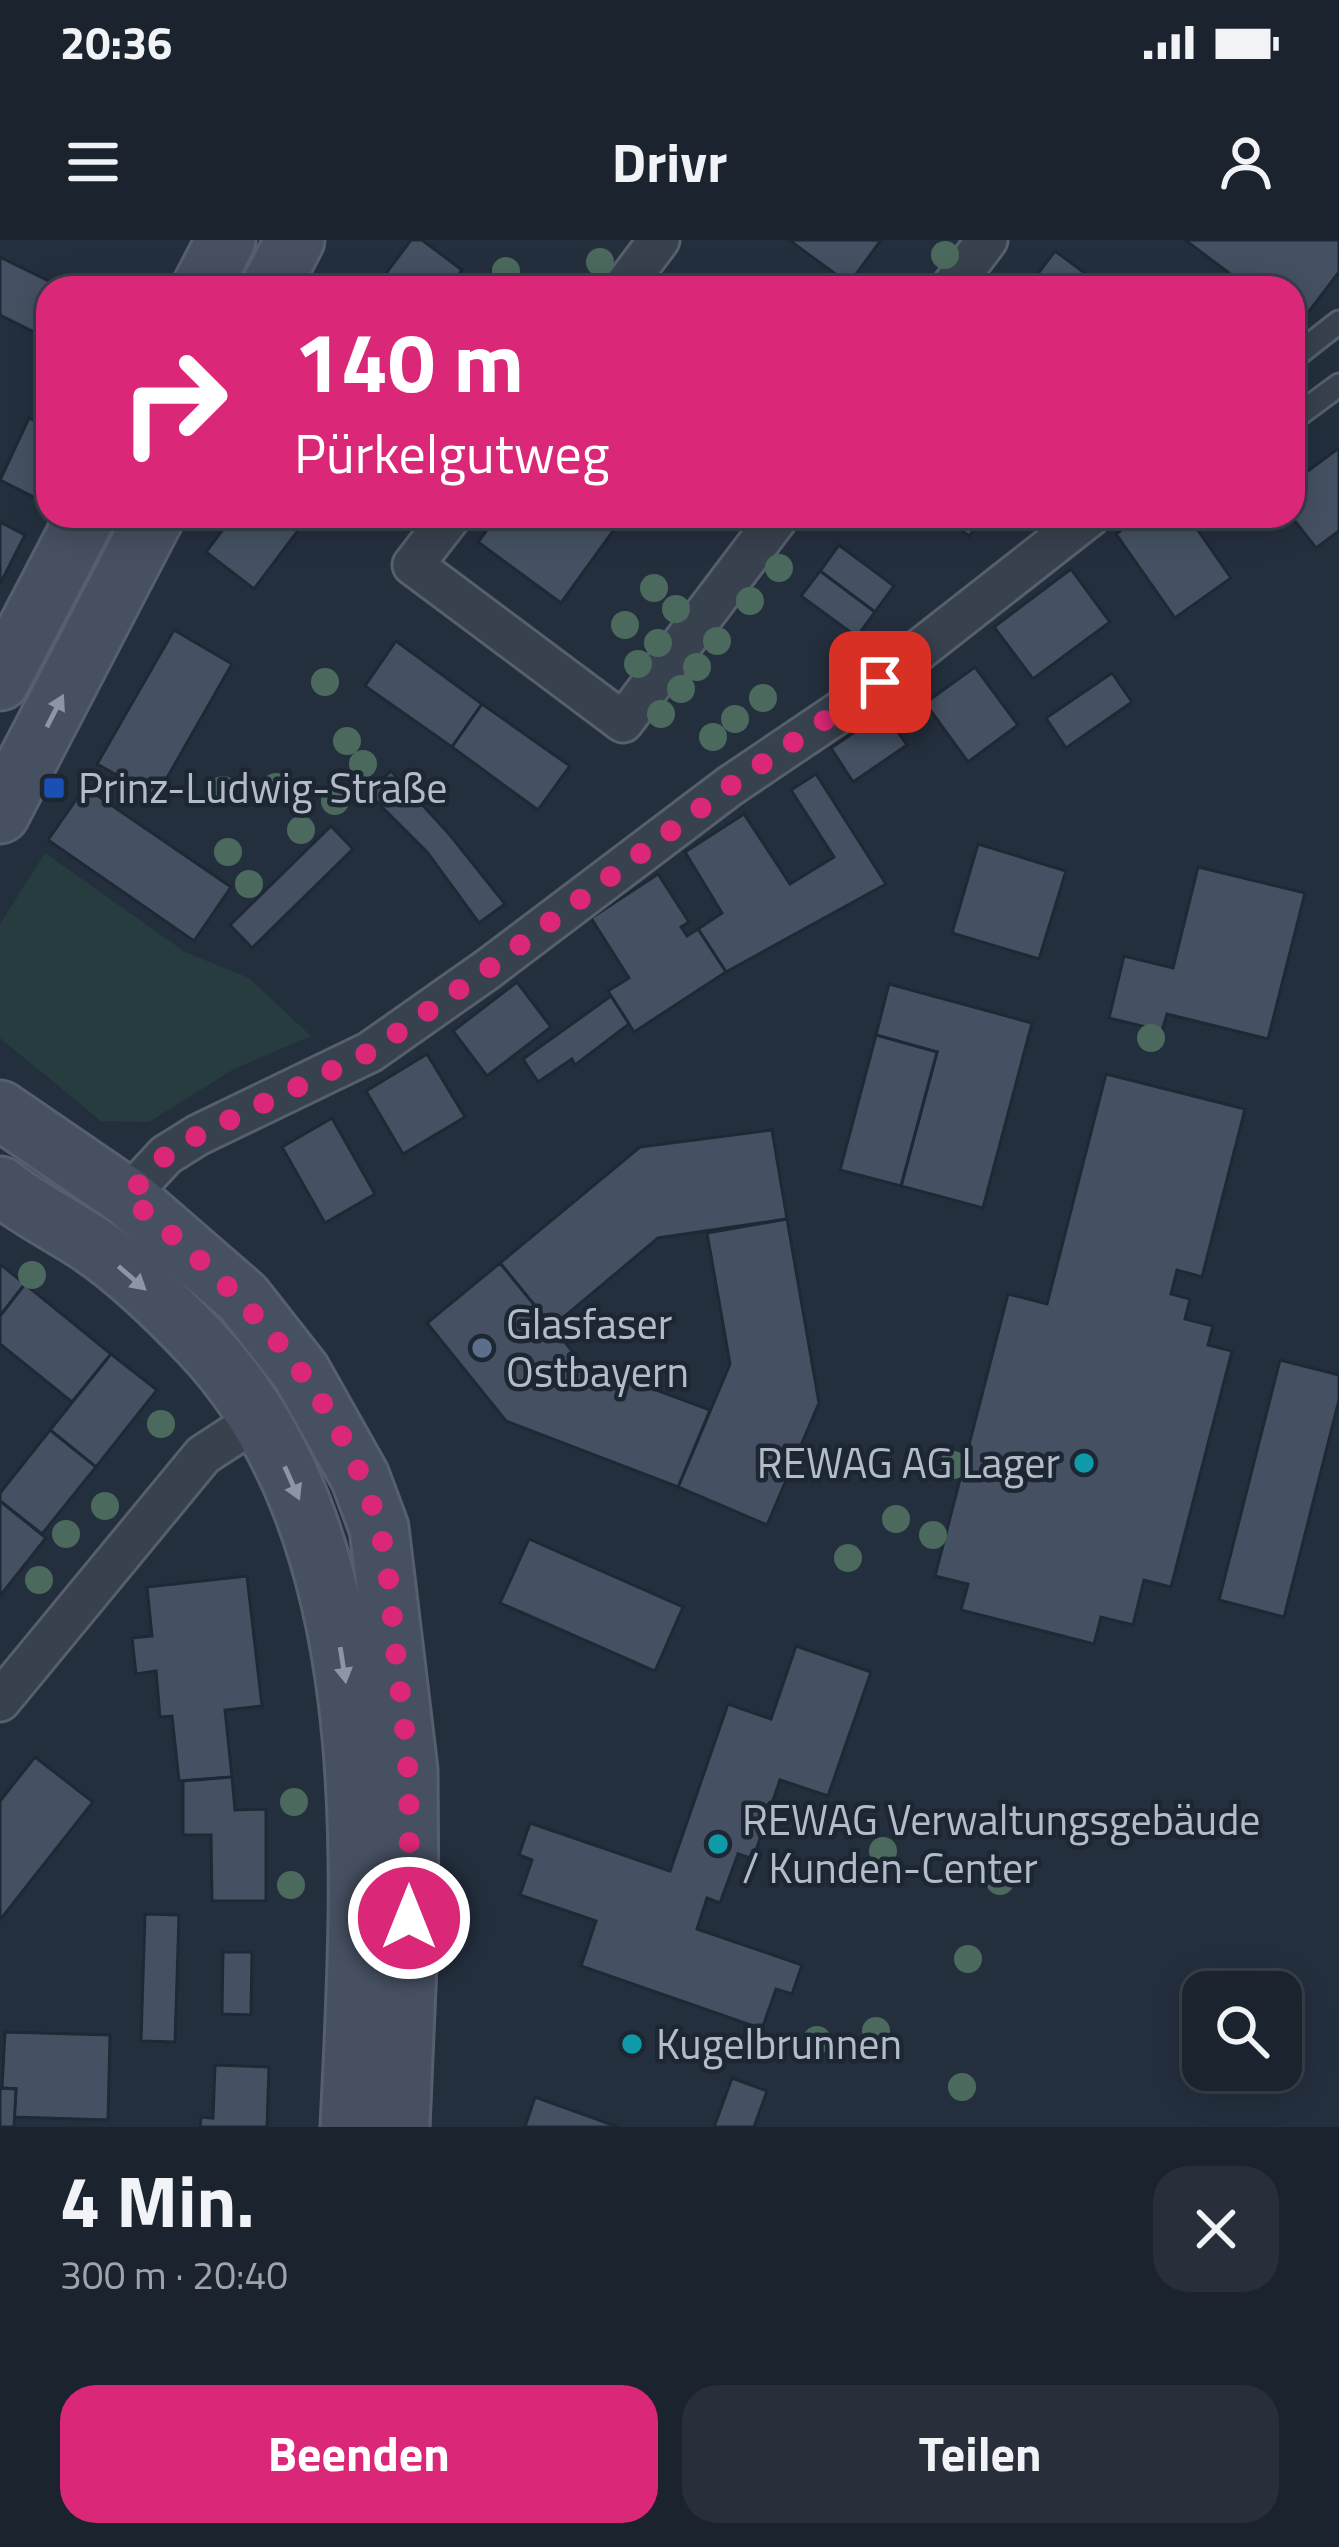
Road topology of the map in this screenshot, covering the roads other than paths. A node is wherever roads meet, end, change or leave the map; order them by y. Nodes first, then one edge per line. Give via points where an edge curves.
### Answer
1 (226, 240) edge
2 (295, 240) edge
3 (659, 240) edge
4 (987, 240) edge
5 (208, 276) edge
6 (276, 276) edge
7 (632, 276) edge
8 (960, 276) edge
9 (1339, 322) edge
10 (1305, 349) edge
11 (1339, 385) edge
12 (1305, 410) edge
13 (80, 528) edge
14 (148, 528) edge
15 (442, 528) edge
16 (769, 528) edge
17 (1075, 528) edge
18 (0, 681) edge
19 (0, 814) edge
20 (0, 1110) edge
21 (0, 1186) edge
22 (127, 1197) junction
23 (258, 1419) junction
24 (0, 1701) edge
25 (350, 2127) edge
26 (400, 2127) edge

1 - 5 street
2 - 6 street
3 - 7 street
4 - 8 street
9 - 10 lane
11 - 12 lane
13 - 18 street
19 -> 14 street
15 - 16 street via 413,565 623,722
17 - 22 street via 844,709 390,1039 198,1135
20 - 22 street
21 -> 23 street via 135,1280 202,1344
22 - 26 street via 195,1252 275,1336 327,1414 379,1528 408,1770
23 - 24 street via 203,1455
23 -> 25 street via 298,1494 339,1641 354,1737

